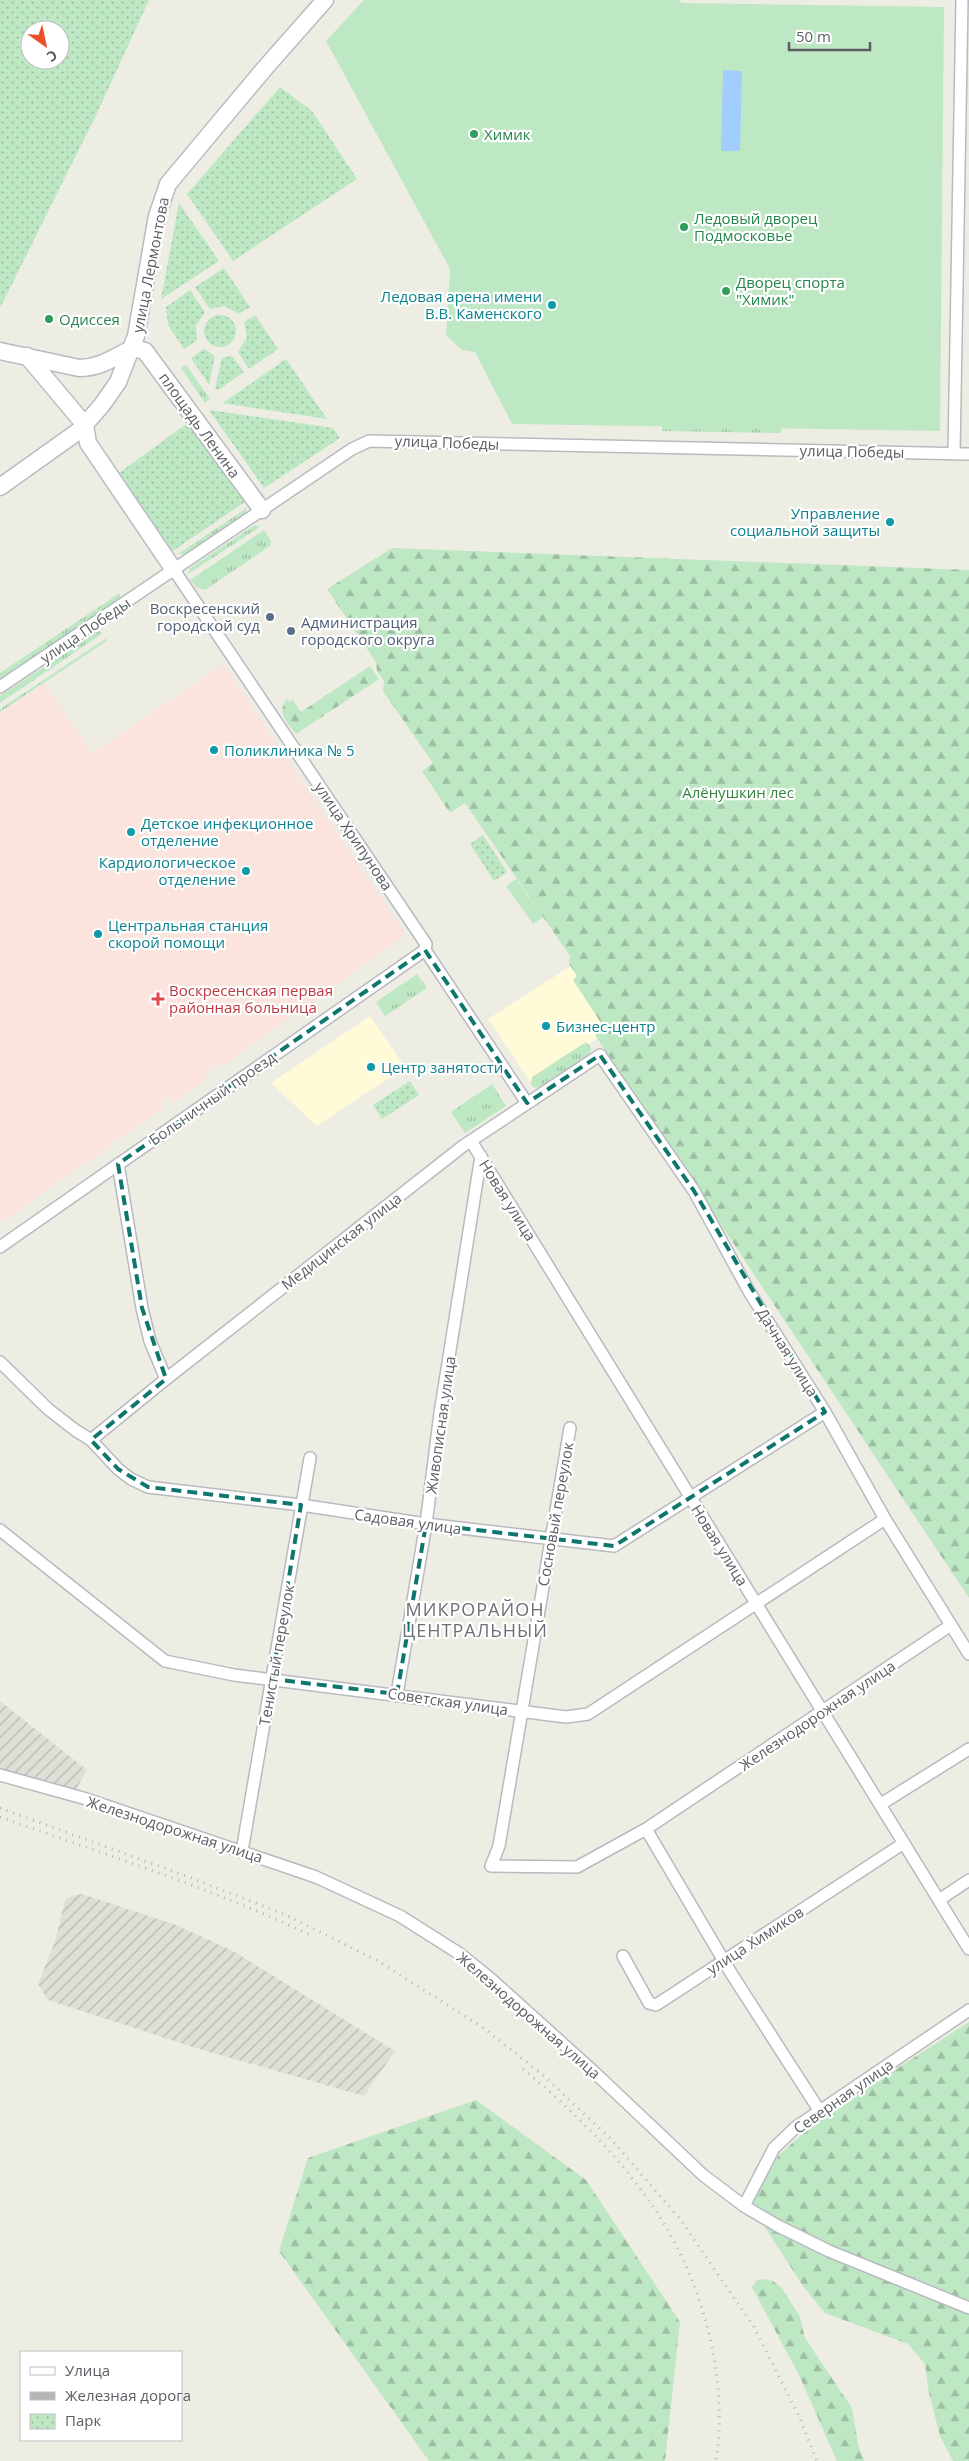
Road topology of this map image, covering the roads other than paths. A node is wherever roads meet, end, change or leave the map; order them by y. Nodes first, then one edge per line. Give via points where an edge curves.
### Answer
1 (325, 0) edge
2 (962, 0) edge
3 (133, 348) junction
4 (0, 351) edge
5 (27, 356) junction
6 (85, 424) junction
7 (954, 453) junction
8 (969, 454) edge
9 (0, 486) edge
10 (262, 510) junction
11 (174, 570) junction
12 (0, 688) edge
13 (425, 950) junction
14 (600, 1055) joint
15 (527, 1103) junction
16 (471, 1140) junction
17 (481, 1156) junction
18 (118, 1164) junction
19 (0, 1247) edge
20 (0, 1362) edge
21 (166, 1378) junction
22 (824, 1412) junction
23 (570, 1428) dead end
24 (91, 1440) junction
25 (310, 1458) dead end
26 (691, 1498) junction
27 (301, 1505) junction
28 (885, 1520) junction
29 (426, 1524) junction
30 (0, 1530) edge
31 (551, 1540) junction
32 (756, 1604) junction
33 (951, 1625) junction
34 (969, 1654) edge
35 (272, 1679) junction
36 (397, 1694) junction
37 (521, 1710) junction
38 (823, 1711) junction
39 (969, 1749) edge
40 (0, 1775) edge
41 (881, 1804) junction
42 (646, 1828) junction
43 (904, 1843) junction
44 (242, 1852) junction
45 (491, 1866) joint
46 (969, 1880) edge
47 (939, 1900) junction
48 (969, 1949) edge
49 (623, 1956) dead end
50 (724, 1959) junction
51 (969, 2010) edge
52 (820, 2110) junction
53 (744, 2206) junction
54 (969, 2308) edge

1 - 3 street, улица Лермонтова via 168,184 157,216
2 - 7 street
3 - 5 street via 91,368
3 - 6 street, улица Лермонтова via 118,382
3 - 10 street, площадь Ленина via 145,351
4 - 5 street
5 - 6 street
6 - 9 street, улица Лермонтова via 58,447
6 - 11 street via 88,443
7 - 8 street, улица Победы
7 - 10 street, улица Победы via 369,441
10 - 11 street, улица Победы
11 - 12 street, улица Победы
11 - 13 street, улица Хрипунова via 426,944
13 - 15 street, улица Хрипунова
13 - 18 street, Больничный проезд
14 - 15 street, Медицинская улица
14 - 22 street, Дачная улица via 694,1191 750,1293
15 - 16 street, Медицинская улица
16 - 17 street, Новая улица
16 - 21 street, Медицинская улица
17 - 26 street, Новая улица
17 - 29 street, Живописная улица via 440,1413
18 - 19 street, Больничный проезд
18 - 21 street via 142,1308 150,1341
20 - 24 street, Садовая улица via 48,1409
21 - 24 street, Медицинская улица
22 - 26 street, Садовая улица
22 - 28 street, Дачная улица
23 - 31 street, Сосновый переулок
24 - 27 street, Садовая улица via 131,1480 148,1487
25 - 27 street, Тенистый переулок
26 - 31 street, Садовая улица via 614,1546
26 - 32 street, Новая улица
27 - 29 street, Садовая улица
27 - 35 street, Тенистый переулок
28 - 32 street, Советская улица
28 - 33 street, Дачная улица
29 - 31 street, Садовая улица
29 - 36 street, Живописная улица
30 - 35 street, Советская улица via 165,1661
31 - 37 street, Сосновый переулок
32 - 37 street, Советская улица via 588,1714 566,1716
32 - 38 street, Новая улица
33 - 34 street, Дачная улица
33 - 38 street, Железнодорожная улица
35 - 36 street, Советская улица
35 - 44 street, Тенистый переулок
36 - 37 street, Советская улица
37 - 45 street, Сосновый переулок via 499,1846
38 - 41 street, Новая улица
38 - 42 street, Железнодорожная улица
39 - 41 street
40 - 44 street, Железнодорожная улица via 83,1798
41 - 43 street, Новая улица
42 - 45 street, Железнодорожная улица via 577,1868
42 - 50 street
43 - 47 street, Новая улица
43 - 50 street, улица Химиков
44 - 53 street, Железнодорожная улица via 344,1888 421,1928 460,1954 521,2005 703,2175
46 - 47 street
47 - 48 street, Новая улица
49 - 50 street, улица Химиков via 649,2003 656,2004
50 - 52 street
51 - 52 street, Северная улица
52 - 53 street, Северная улица via 774,2148
53 - 54 street, Железнодорожная улица via 829,2251

